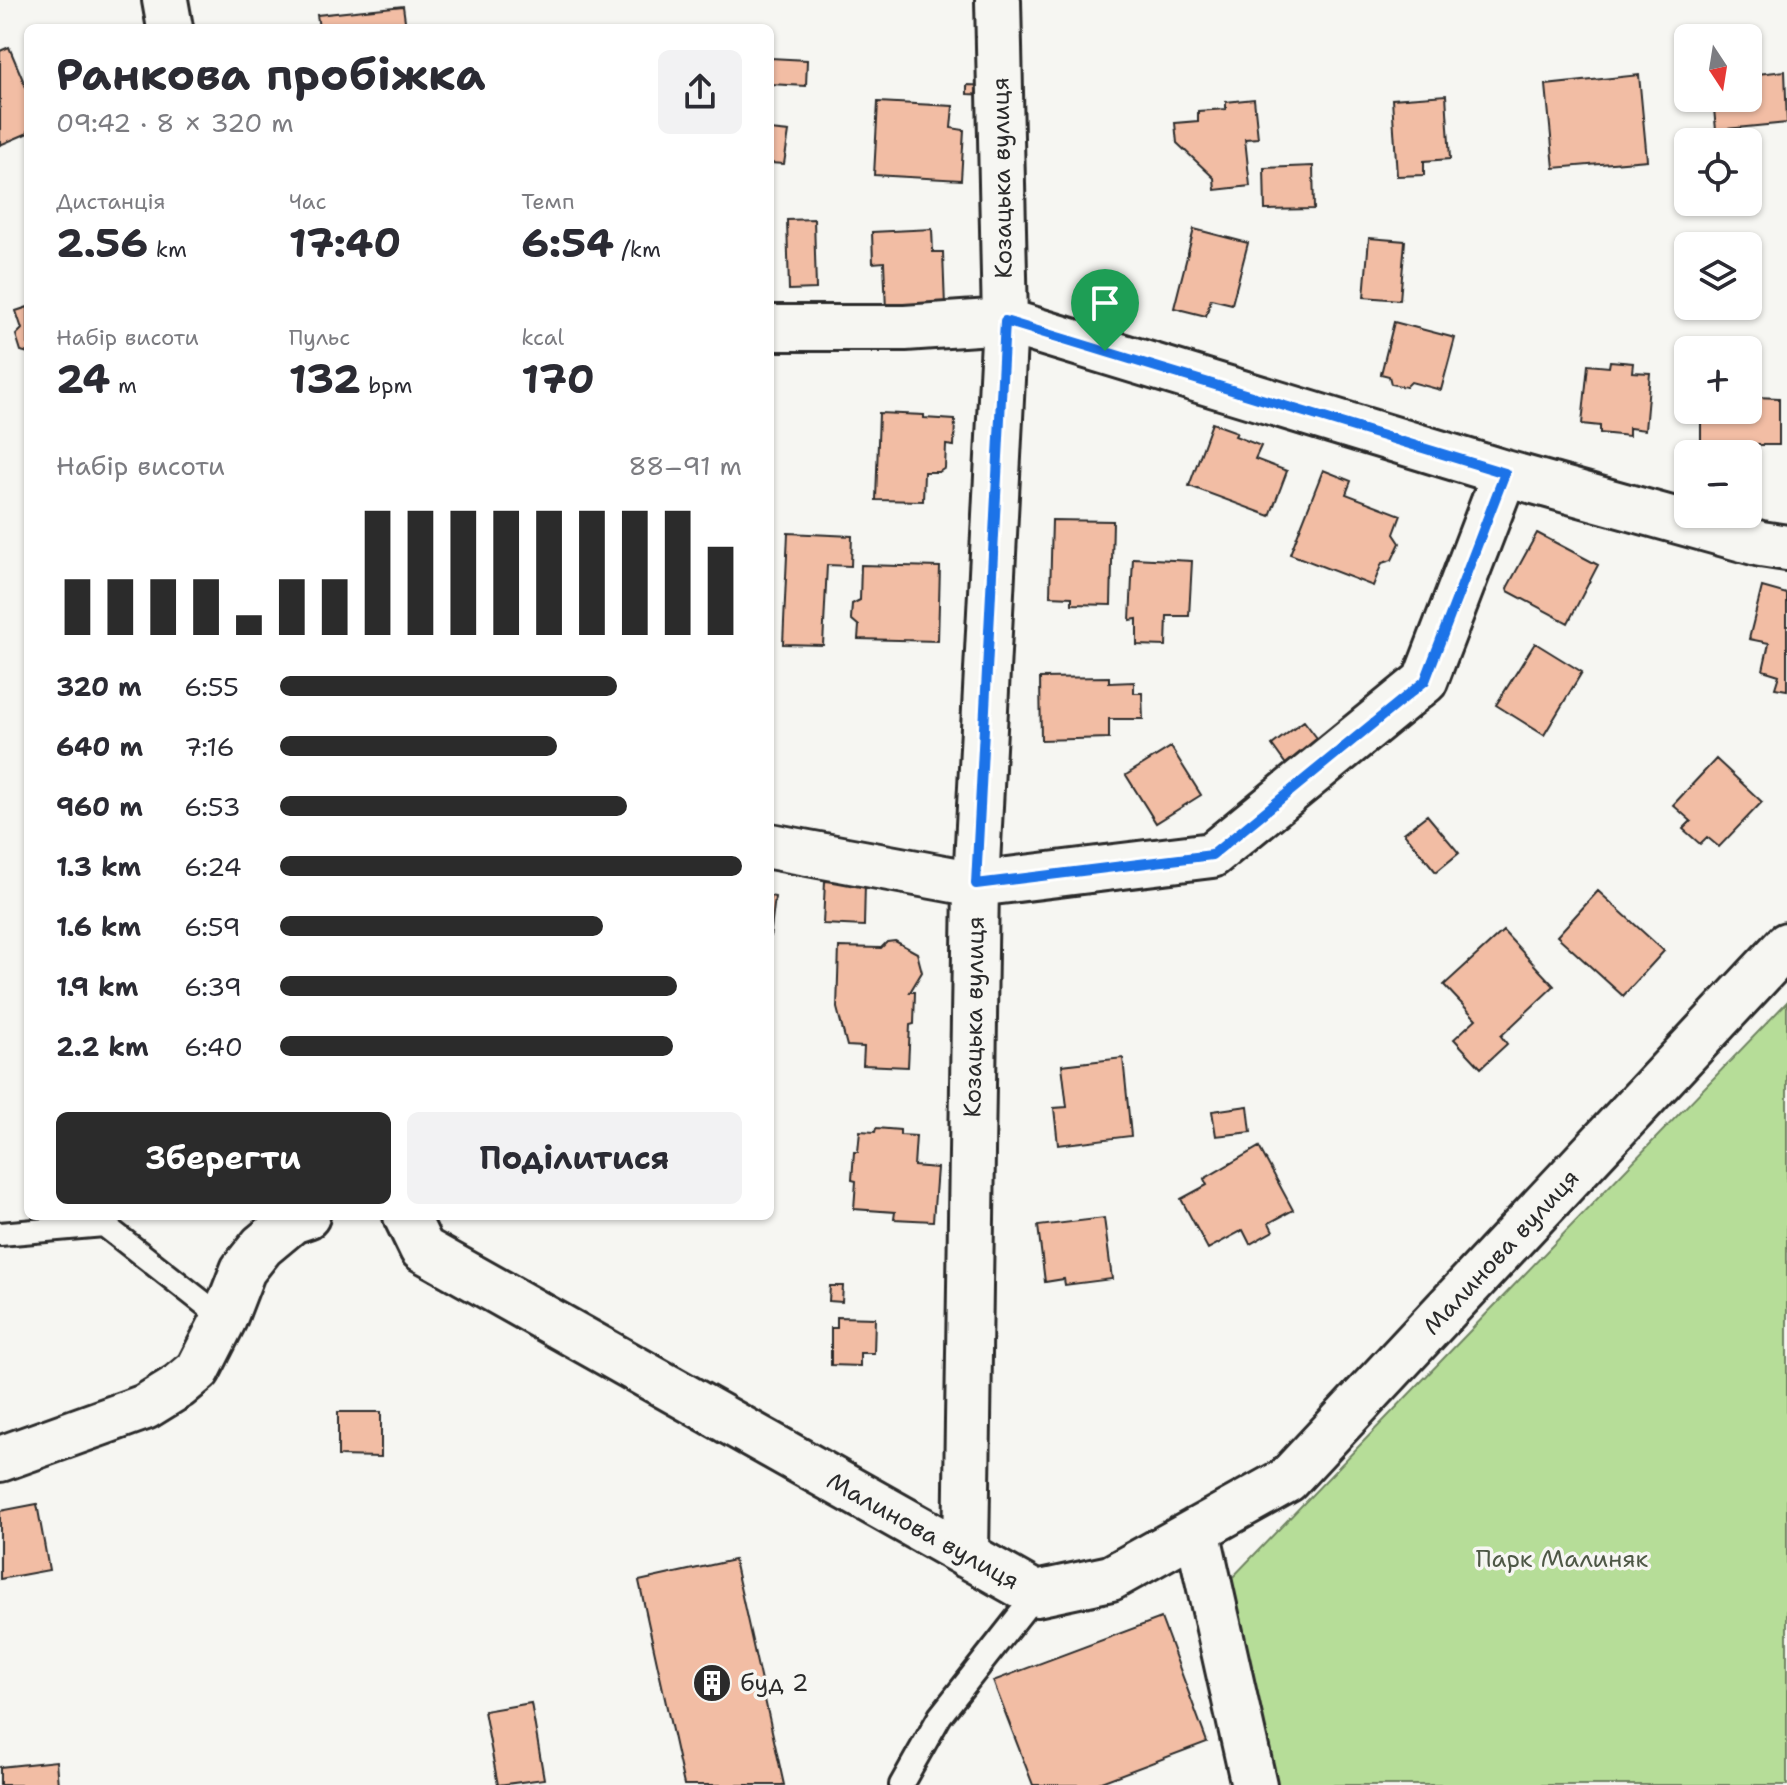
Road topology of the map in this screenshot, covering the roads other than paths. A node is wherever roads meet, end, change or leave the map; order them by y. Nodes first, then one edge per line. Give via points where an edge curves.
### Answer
1 (165, 0) edge
2 (998, 0) edge
3 (169, 24) edge
4 (1005, 321) junction
5 (774, 328) edge
6 (1505, 473) junction
7 (1787, 548) edge
8 (774, 847) edge
9 (976, 884) junction
10 (1787, 945) edge
11 (295, 1220) edge
12 (408, 1220) edge
13 (0, 1234) edge
14 (224, 1319) junction
15 (0, 1459) edge
16 (1197, 1530) junction
17 (966, 1555) junction
18 (1036, 1594) junction
19 (901, 1785) edge
20 (1254, 1785) edge

1 - 3 street
2 - 4 street, Козацька вулиця
4 - 5 street
4 - 6 street
4 - 9 street, Козацька вулиця
6 - 7 street
6 - 9 street via 1425,681 1212,855
8 - 9 street
9 - 17 street, Козацька вулиця
10 - 16 street, Малинова вулиця via 1287,1480
11 - 14 street via 243,1270
12 - 17 street, Малинова вулиця via 422,1249
13 - 14 lane via 104,1225
14 - 15 street via 198,1370 179,1386 145,1407
16 - 18 street, Малинова вулиця via 1111,1578
16 - 20 street
17 - 18 street, Малинова вулиця
18 - 19 lane via 940,1716

